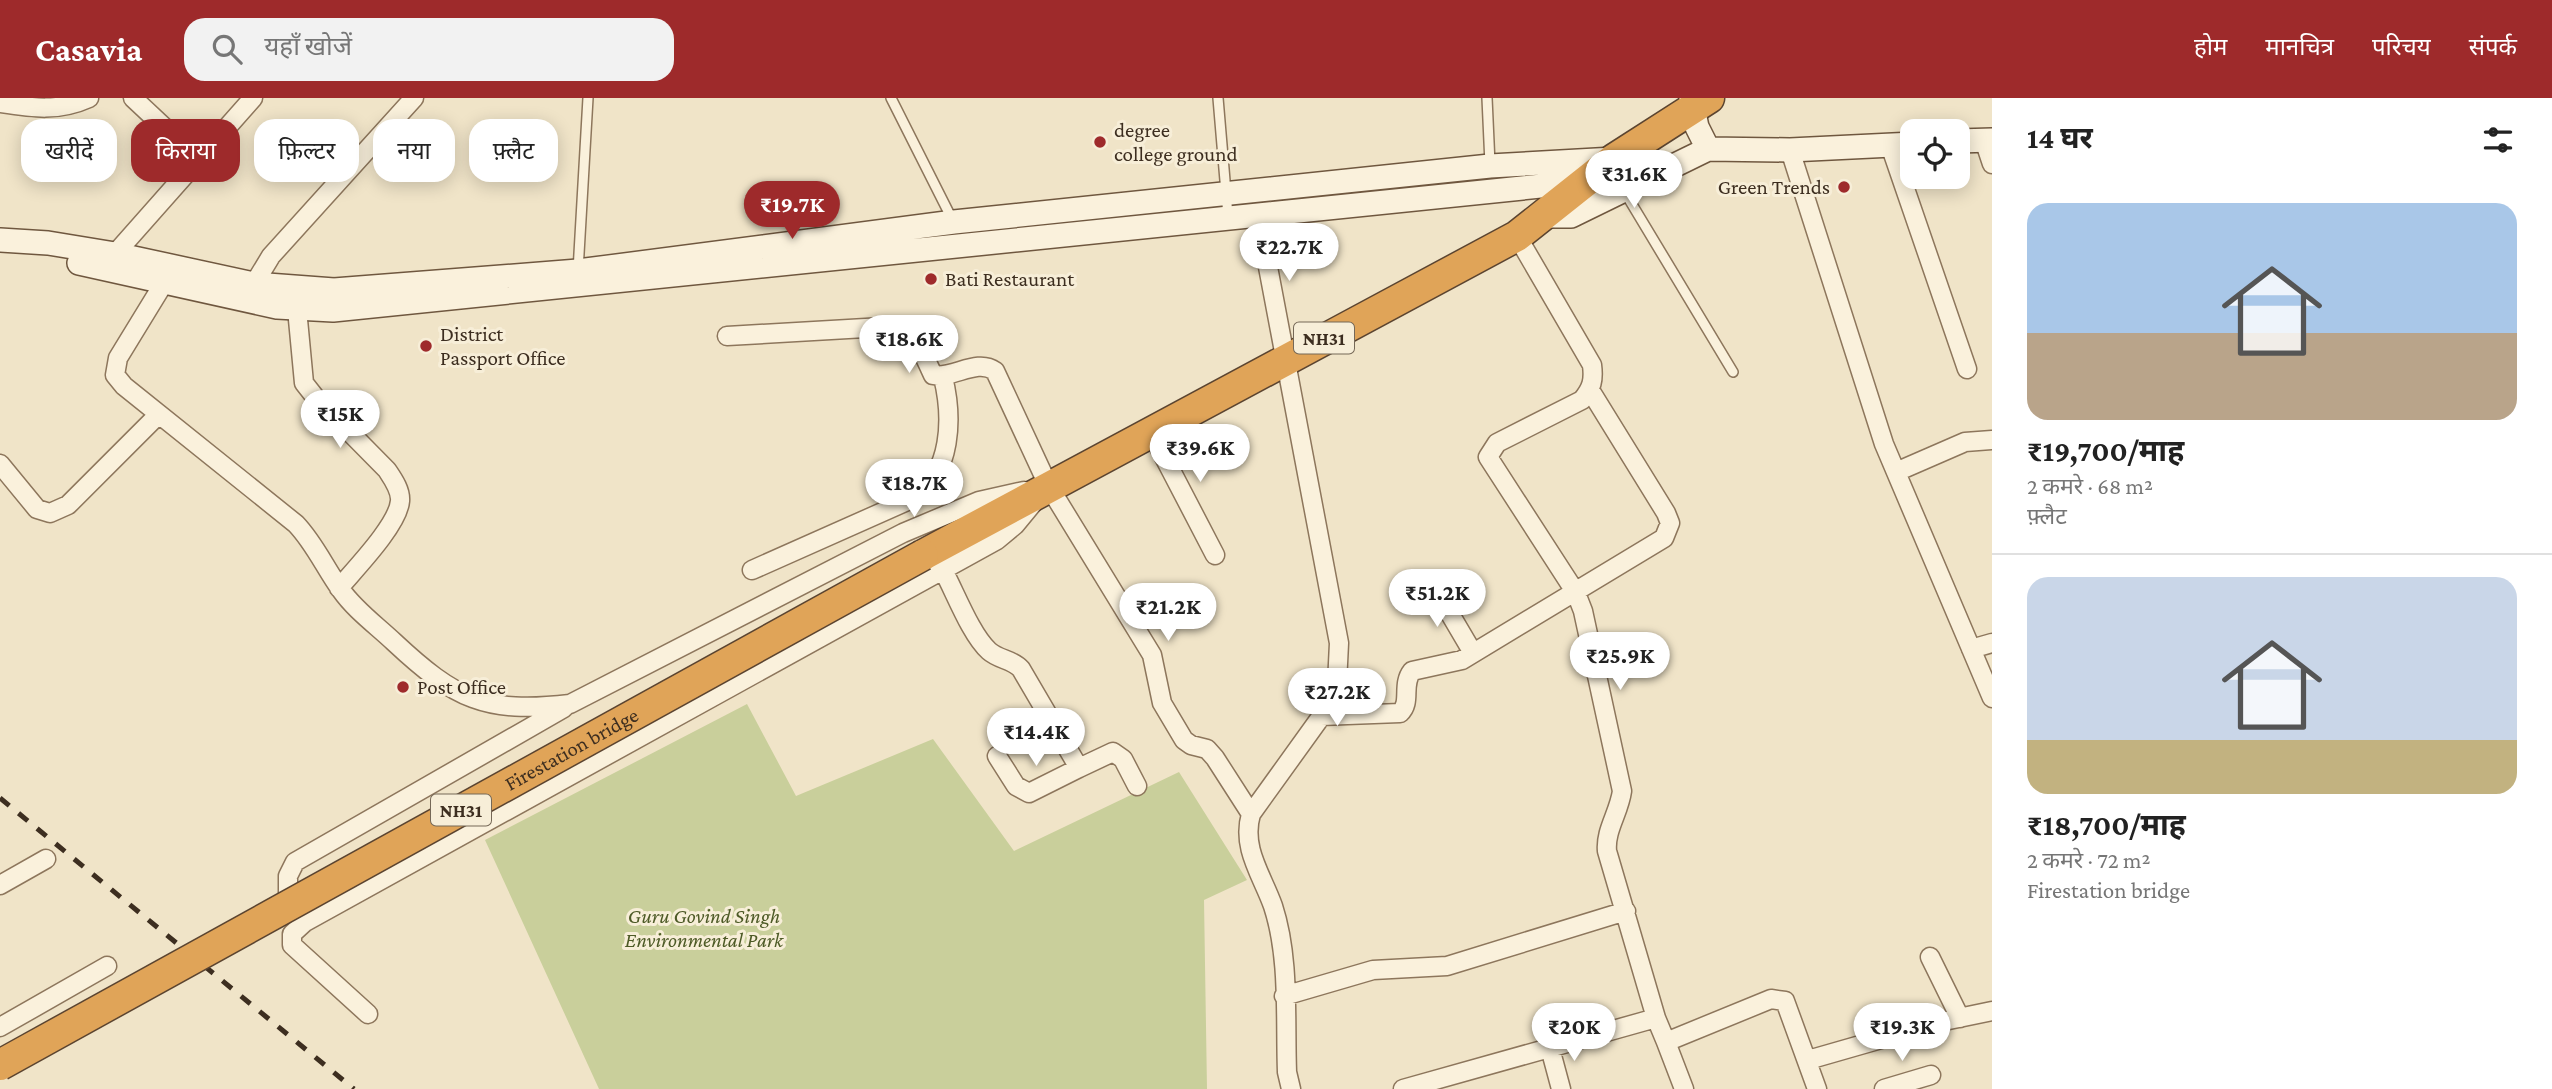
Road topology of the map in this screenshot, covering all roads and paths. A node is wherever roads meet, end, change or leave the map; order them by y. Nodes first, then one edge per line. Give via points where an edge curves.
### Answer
1 (89, 98) edge
2 (133, 98) edge
3 (253, 98) edge
4 (414, 98) edge
5 (588, 98) edge
6 (891, 98) edge
7 (1218, 98) edge
8 (1487, 98) edge
9 (1697, 102) edge
10 (0, 103) edge
11 (155, 119) edge
12 (234, 119) edge
13 (1988, 140) edge
14 (1970, 141) edge
15 (1890, 145) junction
16 (1900, 145) edge
17 (1708, 149) junction
18 (1790, 150) junction
19 (1614, 159) junction
20 (1992, 164) edge
21 (1490, 166) junction
22 (1590, 181) junction
23 (178, 182) edge
24 (1624, 191) junction
25 (1228, 206) junction
26 (1258, 214) junction
27 (1545, 216) junction
28 (954, 222) junction
29 (1517, 236) junction
30 (0, 240) edge
31 (964, 244) junction
32 (115, 254) junction
33 (0, 256) edge
34 (169, 274) junction
35 (578, 279) junction
36 (254, 284) junction
37 (297, 309) junction
38 (727, 336) dead end
39 (1284, 359) junction
40 (1967, 369) dead end
41 (1733, 372) dead end
42 (943, 377) junction
43 (1590, 390) junction
44 (159, 414) junction
45 (1151, 432) junction
46 (1992, 440) edge
47 (0, 464) edge
48 (1896, 472) junction
49 (1048, 485) junction
50 (1215, 555) dead end
51 (933, 563) junction
52 (752, 570) dead end
53 (1433, 585) dead end
54 (339, 588) junction
55 (1576, 593) junction
56 (1992, 643) edge
57 (1971, 649) junction
58 (1473, 653) junction
59 (1992, 698) edge
60 (570, 704) junction
61 (1321, 716) junction
62 (998, 756) dead end
63 (1079, 768) junction
64 (1137, 786) dead end
65 (1251, 814) junction
66 (46, 859) dead end
67 (0, 885) edge
68 (1626, 911) junction
69 (314, 917) junction
70 (1930, 957) dead end
71 (107, 966) dead end
72 (1284, 996) junction
73 (1992, 1011) edge
74 (368, 1014) dead end
75 (1656, 1018) junction
76 (1960, 1018) junction
77 (0, 1027) edge
78 (1666, 1042) junction
79 (1550, 1048) junction
80 (1808, 1060) junction
81 (0, 1065) edge
82 (1931, 1075) dead end
83 (1291, 1089) edge
84 (1403, 1089) edge
85 (1561, 1089) edge
86 (1684, 1089) edge
87 (1817, 1089) edge
88 (1884, 1089) edge

1 - 10 street via 63,108
2 - 11 street
3 - 12 street
4 - 36 street via 271,256
5 - 35 lane
6 - 28 lane
7 - 25 lane
8 - 21 lane
9 - 17 street
9 - 19 highway, NH31
13 - 14 street
13 - 20 street
15 - 16 street
15 - 18 street
15 - 40 street
17 - 18 street
17 - 24 street
18 - 48 street
19 - 21 street
19 - 22 highway, NH31
21 - 25 street
22 - 26 street
22 - 27 highway, NH31
23 - 32 street
24 - 27 street via 1571,216
24 - 41 lane
25 - 26 street
25 - 28 street
25 - 31 street
26 - 39 street
27 - 29 highway, NH31
28 - 31 lane
28 - 35 street
29 - 39 highway, NH31
29 - 43 street via 1592,365
30 - 32 street
31 - 35 street
32 - 34 street
33 - 34 street
34 - 36 street
34 - 37 street
34 - 44 street via 114,366 124,386
35 - 36 street via 334,290
35 - 37 street via 333,310
37 - 54 street via 304,383 387,470 401,500 393,520
38 - 42 street via 900,326 915,336 933,376
39 - 45 highway, NH31
39 - 61 street via 1339,643 1337,684
42 - 49 street via 978,367 995,371
42 - 52 street via 950,426 928,489
43 - 55 street via 1670,523 1664,538
43 - 55 street via 1582,400 1497,443 1488,457
44 - 47 street via 68,505 50,513 37,509
44 - 54 street via 296,524 309,537
45 - 49 highway, NH31
45 - 50 street
46 - 48 street via 1965,442
48 - 57 street
49 - 51 highway, NH31
49 - 60 street via 979,502 902,533
49 - 65 street via 1152,654 1162,703 1184,740 1207,749
51 - 63 street via 983,644 1021,670
51 - 69 street
51 - 81 highway, Firestation bridge / NH31, bridge
53 - 58 street
54 - 60 street via 428,674 452,691 476,702 532,709
55 - 58 street
55 - 68 street via 1622,791 1606,841
56 - 57 street
57 - 59 street
58 - 61 street via 1454,663 1412,671 1405,685 1407,702 1400,713
60 - 69 street via 295,862 288,876 288,894
61 - 65 street
62 - 63 street via 1016,786 1028,793
63 - 64 street via 1113,752 1123,759
65 - 72 street via 1249,848 1278,924
66 - 67 street
68 - 72 street via 1447,966 1373,970
68 - 75 street
69 - 74 street via 292,934 292,945
70 - 76 street
71 - 77 street
72 - 83 street
73 - 76 street
75 - 78 street
75 - 79 street
76 - 80 street
78 - 80 street via 1778,998 1790,1007
78 - 86 street
79 - 84 street
79 - 85 street
80 - 87 street
82 - 88 street

